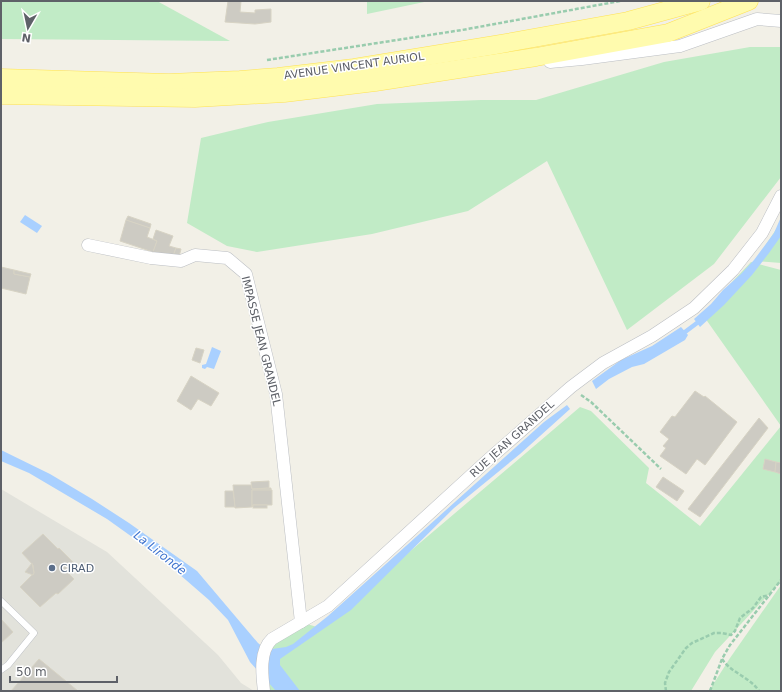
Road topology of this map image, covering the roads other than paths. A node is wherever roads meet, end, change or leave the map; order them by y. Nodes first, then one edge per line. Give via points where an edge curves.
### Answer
1 (701, 1) edge
2 (749, 1) edge
3 (781, 21) edge
4 (455, 70) junction
5 (1, 78) edge
6 (5, 95) edge
7 (781, 196) edge
8 (88, 244) dead end
9 (1, 600) edge
10 (301, 622) junction
11 (1, 670) edge
12 (264, 689) edge

1 - 5 main road, AVENUE VINCENT AURIOL via 628,21 495,45 354,68 278,77 169,83
2 - 4 main road, AVENUE VINCENT AURIOL via 668,33
3 - 4 street, AVENUE VINCENT AURIOL via 757,19 680,46 582,59
4 - 6 main road, AVENUE VINCENT AURIOL via 359,84 243,96 156,98
7 - 10 street, RUE JEAN GRANDEL via 762,233 733,270 694,308 652,336 603,363 571,387 328,606
8 - 10 street, IMPASSE JEAN GRANDEL via 151,258 182,261 195,255 227,258 246,274 276,394
9 - 11 lane via 34,633
10 - 12 street, RUE JEAN GRANDEL via 266,644 263,661

